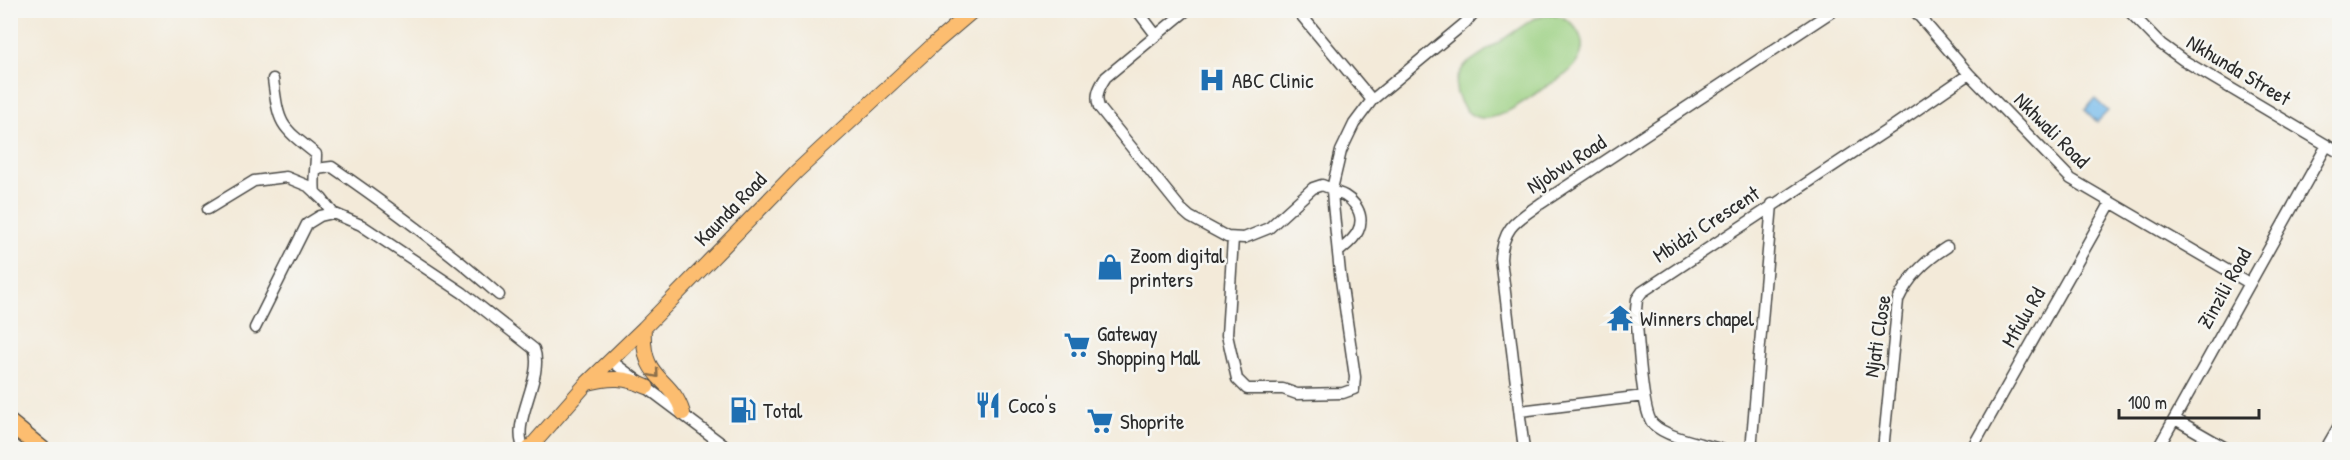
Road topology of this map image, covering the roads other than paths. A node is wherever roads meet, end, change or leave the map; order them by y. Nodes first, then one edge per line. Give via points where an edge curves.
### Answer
1 (974, 10) edge
2 (1137, 10) edge
3 (1168, 10) edge
4 (1187, 10) edge
5 (1297, 10) edge
6 (1476, 10) edge
7 (1834, 10) edge
8 (1914, 10) edge
9 (2128, 10) edge
10 (1176, 20) junction
11 (1156, 36) junction
12 (1969, 74) junction
13 (273, 79) dead end
14 (1372, 100) junction
15 (2327, 146) junction
16 (2340, 153) edge
17 (315, 154) junction
18 (332, 167) junction
19 (316, 169) junction
20 (1332, 191) junction
21 (315, 193) junction
22 (1772, 204) junction
23 (2110, 204) junction
24 (208, 209) dead end
25 (333, 213) junction
26 (1233, 238) junction
27 (1947, 247) dead end
28 (1338, 252) junction
29 (2249, 283) junction
30 (499, 295) dead end
31 (255, 328) dead end
32 (644, 328) junction
33 (610, 360) junction
34 (587, 383) junction
35 (647, 387) junction
36 (1644, 396) junction
37 (1520, 411) junction
38 (683, 413) junction
39 (2175, 419) junction
40 (10, 423) edge
41 (2340, 424) edge
42 (43, 450) edge
43 (527, 450) edge
44 (730, 450) edge
45 (1524, 450) edge
46 (1723, 450) edge
47 (1750, 450) edge
48 (1883, 450) edge
49 (1971, 450) edge
50 (2157, 450) edge
51 (2229, 450) edge
52 (2325, 450) edge

1 - 32 main road, Kaunda Road via 796,172
2 - 11 street
3 - 10 street
4 - 10 street
5 - 14 street
6 - 14 street
7 - 37 street, Njobvu Road via 1509,228 1503,239 1502,259
8 - 12 street, Nkhwali Road
9 - 15 street, Nkhunda Street via 2183,60
10 - 11 street
11 - 26 street via 1106,77 1097,97 1099,107 1181,209
12 - 22 street, Mbidzi Crescent
12 - 23 street, Nkhwali Road via 2071,179
13 - 17 street via 278,115 287,132
14 - 20 street via 1347,137
15 - 16 street, Nkhunda Street
15 - 29 street, Zinzili Road
17 - 18 street
17 - 19 street
18 - 19 street
18 - 30 street via 396,211
19 - 21 street
20 - 26 street via 1326,185 1318,185 1269,228
20 - 28 street
20 - 28 street via 1349,199 1361,219 1358,232
21 - 24 street via 286,177 270,178 254,181
21 - 25 street
22 - 36 street, Mbidzi Crescent via 1637,299
22 - 47 street
23 - 29 street, Nkhwali Road
23 - 49 street, Mfulu Rd
25 - 31 street via 307,224
25 - 43 street via 361,225 463,293 534,350 538,360 523,414 521,445
26 - 28 street via 1227,335 1237,379 1253,390 1283,388 1298,394 1343,393 1353,389 1355,377
27 - 48 street, Njati Close via 1925,262 1898,300
29 - 39 street, Zinzili Road
32 - 33 main road, Kaunda Road
32 -> 38 main road via 648,366 680,401
33 - 34 main road, Kaunda Road
33 - 35 street
34 - 35 main road via 631,379
34 - 43 main road, Kaunda Road
35 - 38 street
36 - 37 street
36 - 46 street, Mbidzi Crescent via 1648,417 1663,431
37 - 45 street, Njobvu Road
38 - 44 street
39 - 50 street, Zinzili Road
39 - 51 street
40 - 42 highway
41 - 52 street

